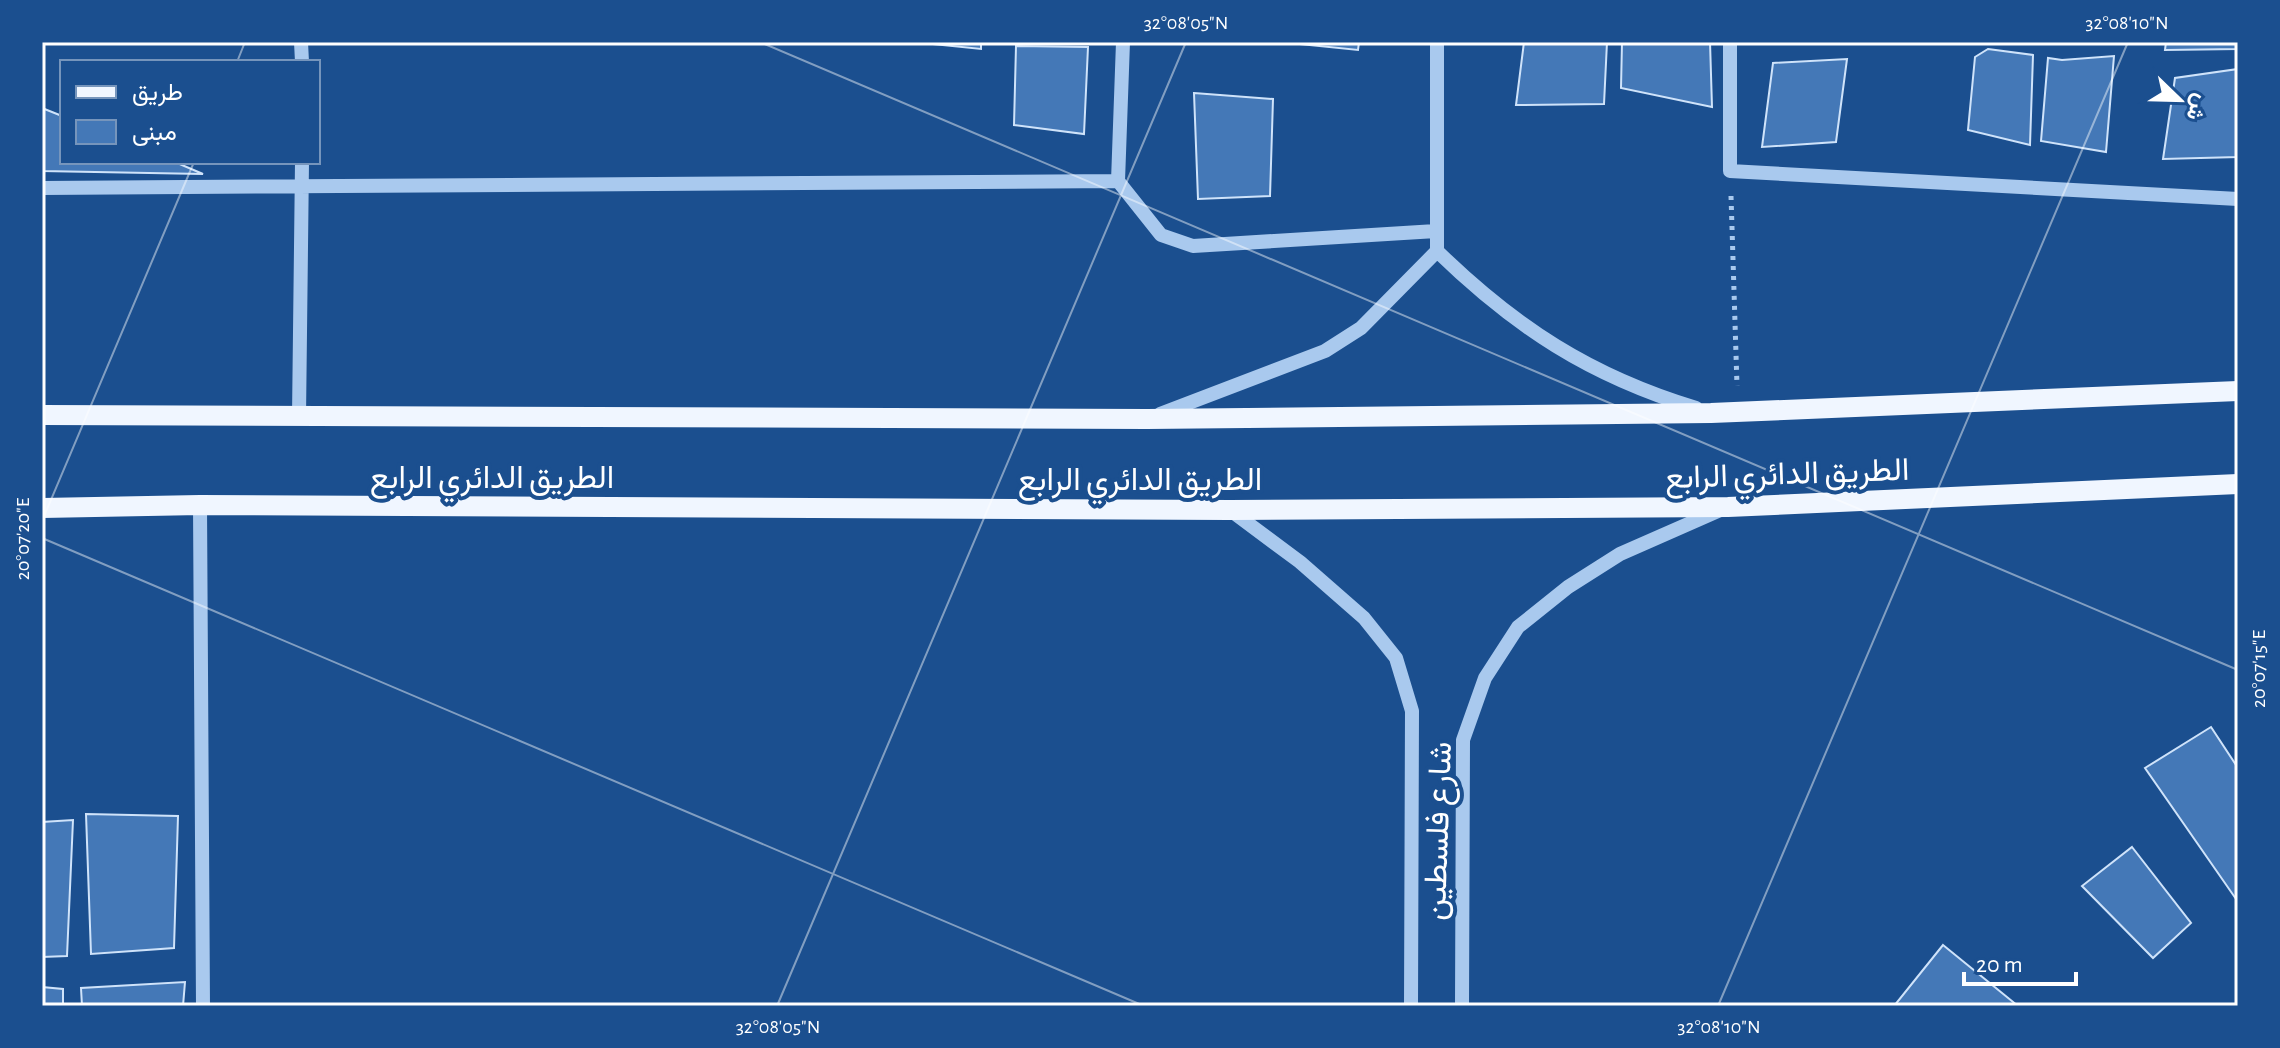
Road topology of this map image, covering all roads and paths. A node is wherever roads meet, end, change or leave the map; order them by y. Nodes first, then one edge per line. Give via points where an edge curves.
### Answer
1 (1123, 42) edge
2 (1437, 42) edge
3 (1730, 42) edge
4 (302, 164) edge
5 (1730, 171) junction
6 (1118, 181) junction
7 (302, 187) junction
8 (42, 188) edge
9 (2238, 199) edge
10 (1436, 231) junction
11 (1437, 251) junction
12 (2238, 391) edge
13 (1738, 411) junction
14 (1711, 413) junction
15 (42, 415) edge
16 (299, 417) junction
17 (1147, 419) junction
18 (2238, 484) edge
19 (200, 505) junction
20 (1728, 507) junction
21 (42, 508) edge
22 (1230, 510) junction
23 (203, 1006) edge
24 (1411, 1006) edge
25 (1462, 1006) edge

1 - 6 street
2 - 10 street
3 - 5 street
4 - 7 street
5 - 9 street
5 - 13 path
6 - 7 street
6 - 10 street via 1161,235 1183,245
7 - 8 street
7 - 16 street
10 - 11 street
11 - 14 street via 1483,296 1590,368
11 - 17 street via 1361,328 1325,351
12 - 13 main road, الطريق الدائري الرابع
13 - 14 main road, الطريق الدائري الرابع
14 - 17 main road, الطريق الدائري الرابع
15 - 16 main road, الطريق الدائري الرابع
16 - 17 main road, الطريق الدائري الرابع
18 - 20 main road, الطريق الدائري الرابع
19 - 21 main road, الطريق الدائري الرابع
19 - 22 main road, الطريق الدائري الرابع
19 - 23 street
20 - 22 main road, الطريق الدائري الرابع
20 - 25 street, شارع فلسطين via 1620,554 1568,587 1518,627 1485,678 1463,740
22 - 24 street, شارع فلسطين via 1364,618 1396,658 1412,711

